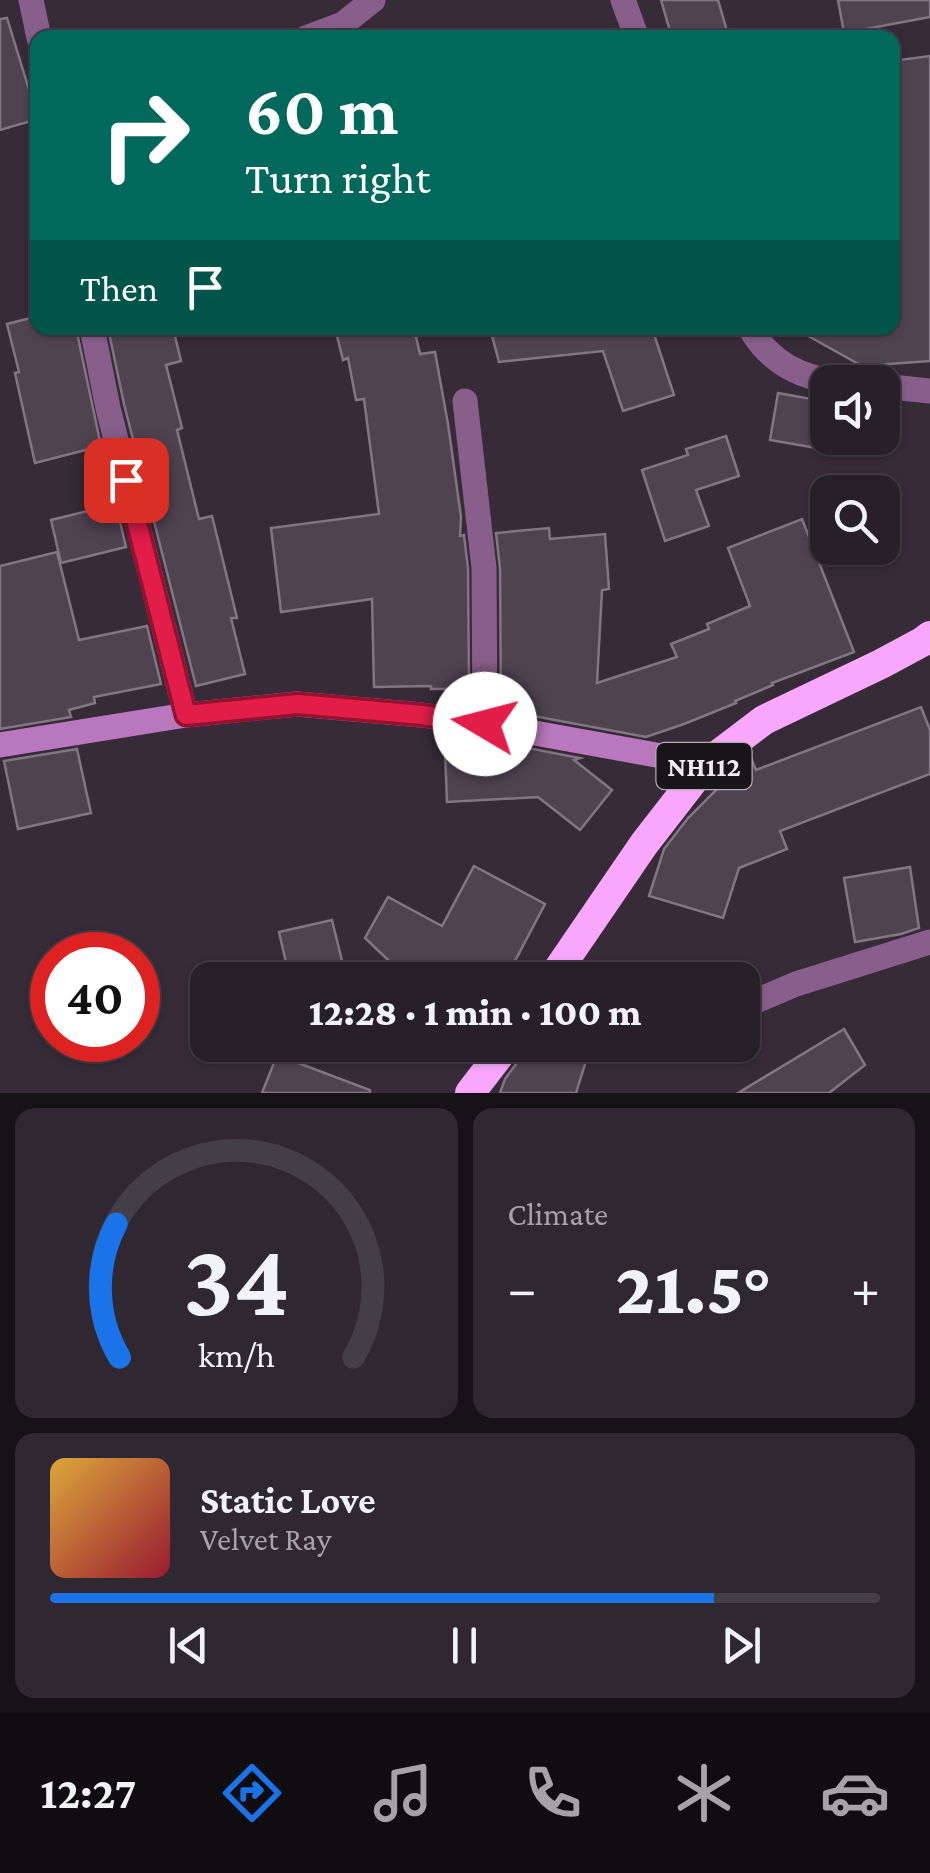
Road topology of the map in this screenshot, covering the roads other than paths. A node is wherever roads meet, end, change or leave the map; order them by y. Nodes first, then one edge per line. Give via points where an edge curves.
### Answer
1 (31, 0) edge
2 (372, 0) edge
3 (624, 0) edge
4 (37, 30) edge
5 (327, 30) edge
6 (635, 30) edge
7 (93, 335) edge
8 (754, 335) edge
9 (810, 376) edge
10 (900, 388) edge
11 (930, 391) edge
12 (465, 400) dead end
13 (930, 636) edge
14 (186, 715) junction
15 (485, 724) junction
16 (0, 745) edge
17 (706, 764) junction
18 (930, 942) edge
19 (563, 962) edge
20 (760, 999) edge
21 (494, 1062) edge
22 (470, 1093) edge

1 - 4 street
2 - 5 street
3 - 6 street
7 - 14 street
8 - 9 street via 789,370
10 - 11 street
12 - 15 street via 484,568
13 - 17 highway, NH112 via 764,720
14 - 15 street via 298,704
14 - 16 street
15 - 17 street
17 - 19 highway, NH112
18 - 20 street
21 - 22 highway

